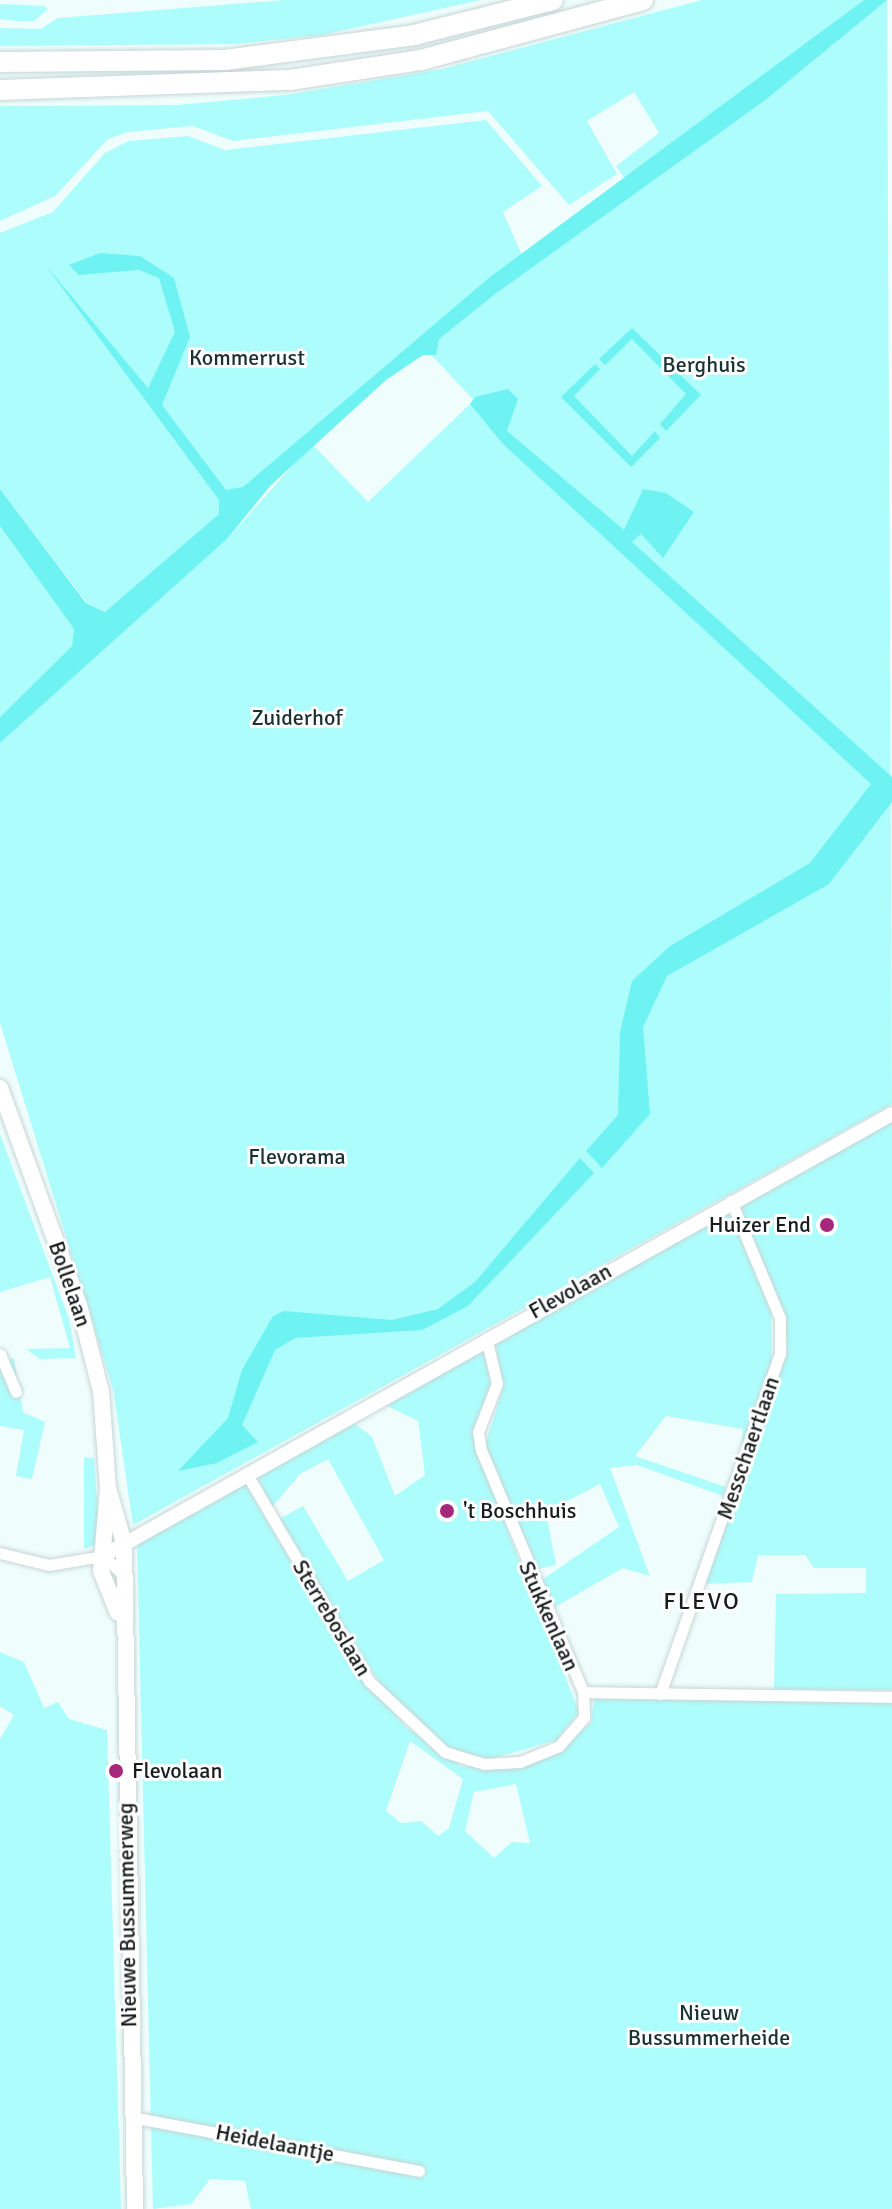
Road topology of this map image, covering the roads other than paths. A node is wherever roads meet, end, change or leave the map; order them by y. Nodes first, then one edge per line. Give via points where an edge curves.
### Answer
1 (553, 0) edge
2 (643, 0) edge
3 (0, 62) edge
4 (0, 90) edge
5 (0, 1088) edge
6 (892, 1114) edge
7 (731, 1201) junction
8 (486, 1338) junction
9 (0, 1354) edge
10 (16, 1392) dead end
11 (246, 1473) junction
12 (108, 1488) junction
13 (107, 1528) junction
14 (124, 1543) junction
15 (0, 1553) edge
16 (103, 1556) junction
17 (121, 1573) junction
18 (121, 1622) junction
19 (583, 1692) junction
20 (660, 1694) junction
21 (892, 1697) edge
22 (131, 2117) junction
23 (419, 2171) dead end
24 (135, 2209) edge

1 - 3 highway via 414,35 225,60
2 - 4 highway via 487,44 349,72 183,89
5 - 12 main road, Bollelaan via 86,1330 101,1391
6 - 7 street, Flevolaan
7 - 8 street, Flevolaan
7 - 20 street, Messchaertlaan via 780,1318 780,1354
8 - 11 street, Flevolaan
8 - 19 street, Stukkenlaan via 497,1383 478,1432 481,1450
9 - 10 street
11 - 14 street, Flevolaan
11 - 19 street, Sterreboslaan via 369,1681 445,1752 484,1764 520,1762 559,1746 584,1717
12 - 13 main road, Bollelaan
12 - 14 main road, Bollelaan
13 - 14 street
13 - 16 main road, Bollelaan
14 - 16 street, Flevolaan
14 - 17 main road, Nieuwe Bussummerweg
15 - 16 street, Flevolaan via 49,1565
16 - 17 street
16 - 18 main road, Nieuwe Bussummerweg via 101,1571
17 - 18 main road, Nieuwe Bussummerweg
18 - 22 main road, Nieuwe Bussummerweg
19 - 20 street, Stukkenlaan
20 - 21 street, Stukkenlaan
22 - 23 street, Heidelaantje
22 - 24 main road, Nieuwe Bussummerweg

